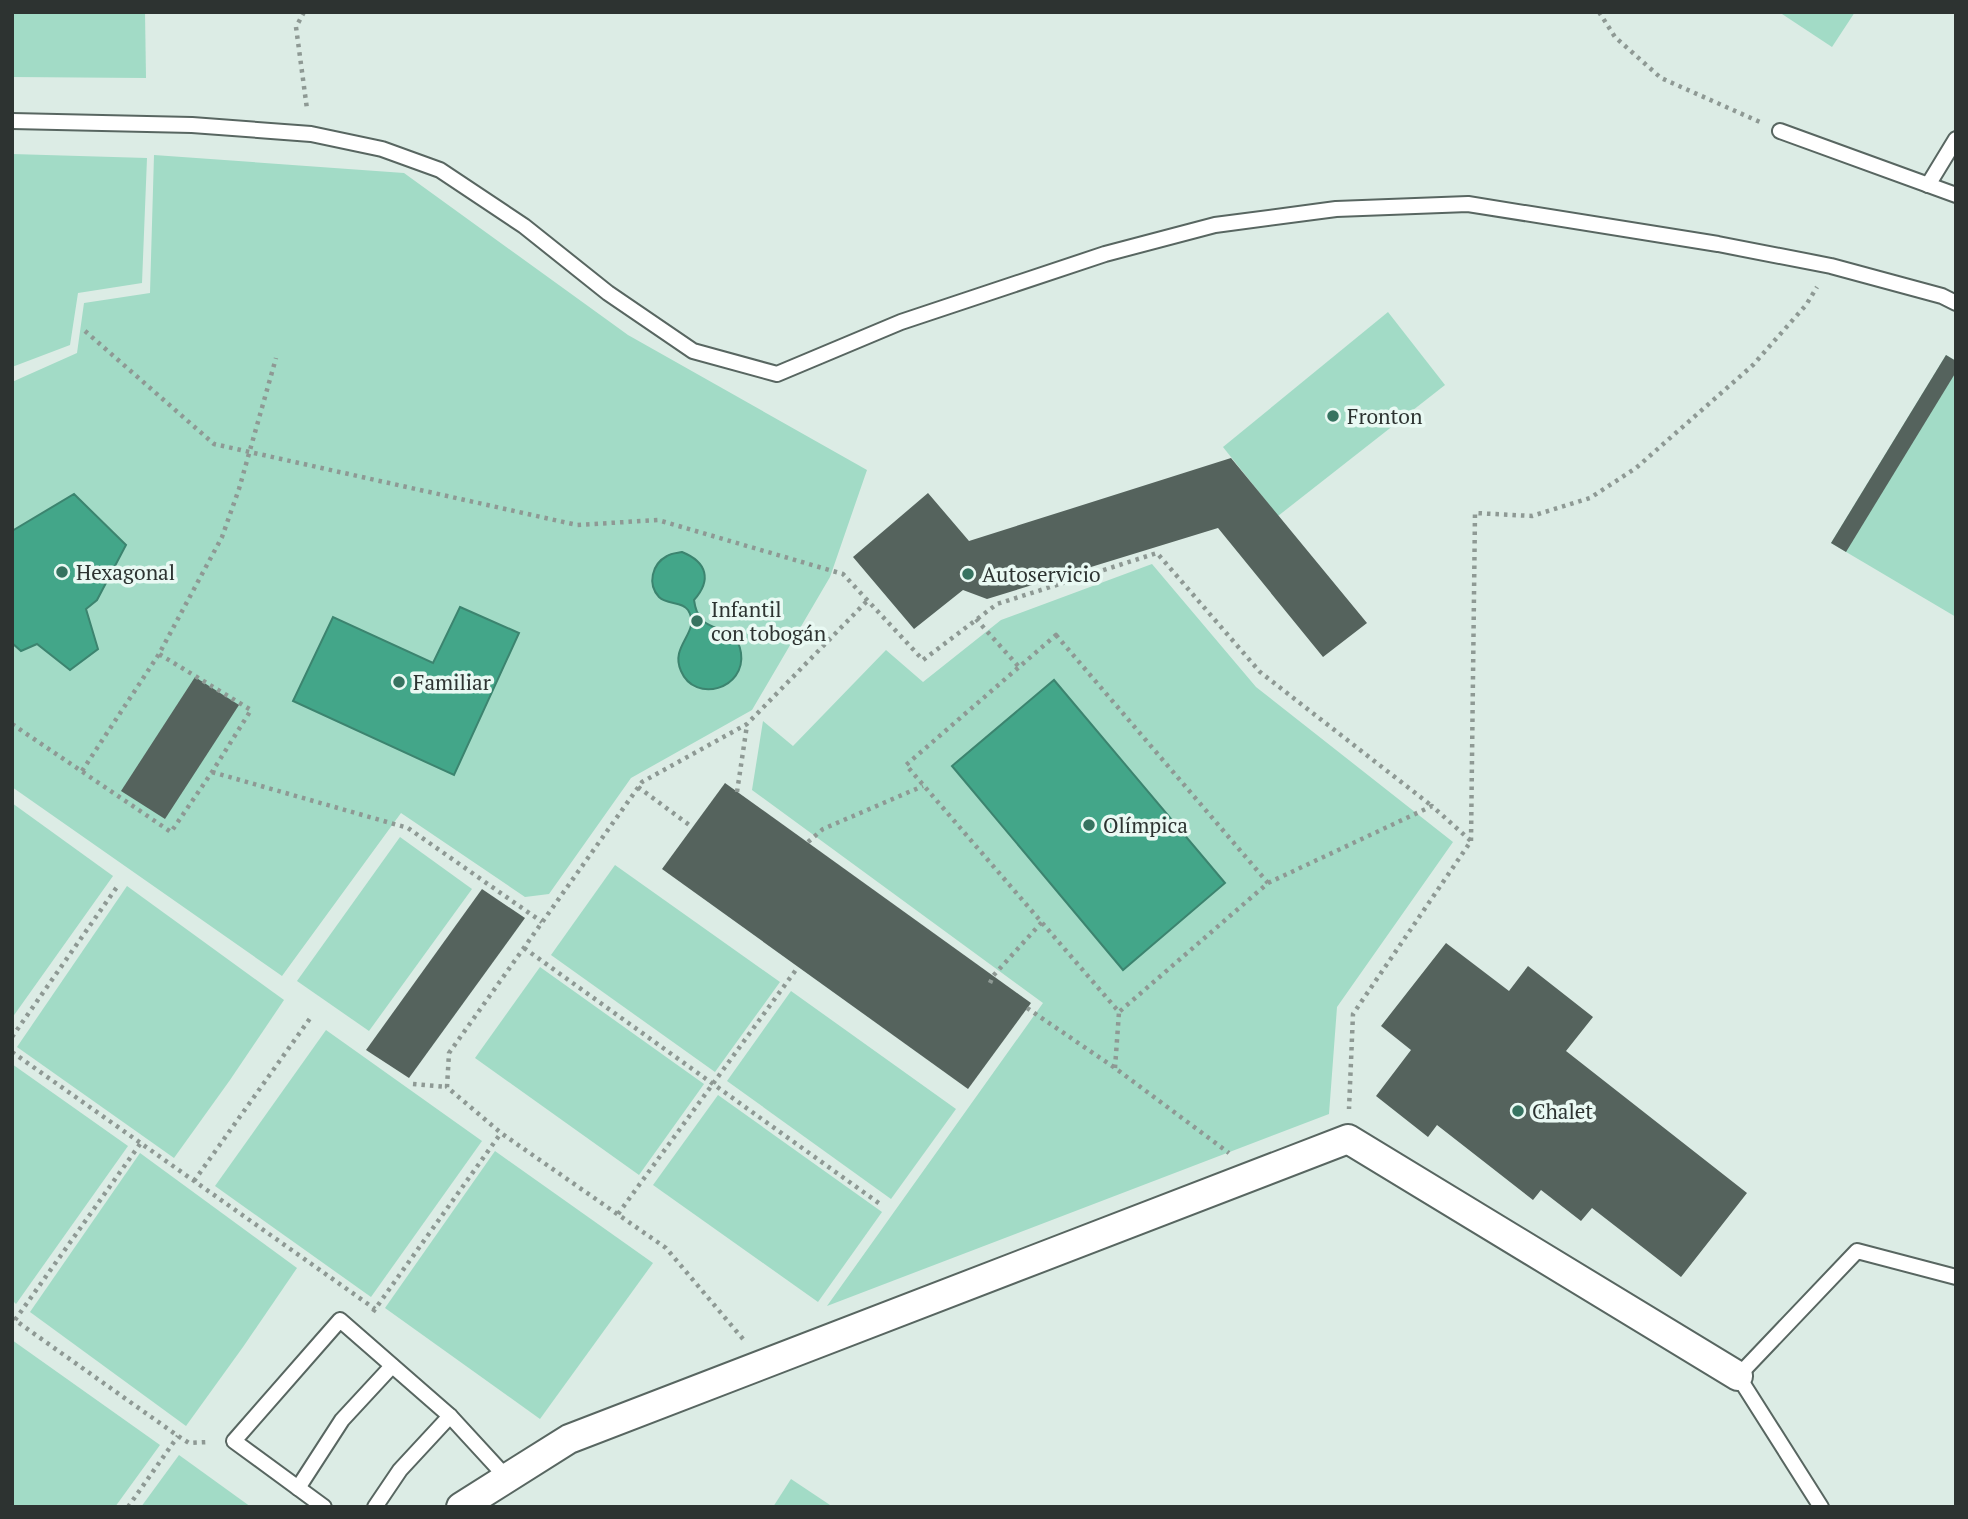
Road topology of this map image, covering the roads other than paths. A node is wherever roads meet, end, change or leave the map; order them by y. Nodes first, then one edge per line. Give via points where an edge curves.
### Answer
1 (12, 121) edge
2 (1780, 131) road end
3 (1956, 139) edge
4 (1928, 185) junction
5 (1956, 195) edge
6 (1956, 303) edge
7 (1956, 1276) edge
8 (392, 1366) junction
9 (1738, 1376) junction
10 (450, 1416) junction
11 (507, 1478) junction
12 (298, 1488) junction
13 (324, 1507) edge
14 (374, 1507) edge
15 (461, 1507) edge
16 (1821, 1507) edge

1 - 6 lane via 192,125 311,134 382,149 440,170 693,351 777,374 901,322 1105,254 1215,225 1336,209 1468,204 1831,266
2 - 4 lane
3 - 4 lane
4 - 5 lane
7 - 9 lane via 1857,1251
8 - 10 lane
8 - 12 lane via 342,1420
8 - 12 lane via 340,1320 234,1441
9 - 11 street via 1348,1139 569,1439
9 - 16 lane
10 - 11 lane
10 - 14 lane
11 - 15 street
12 - 13 lane

